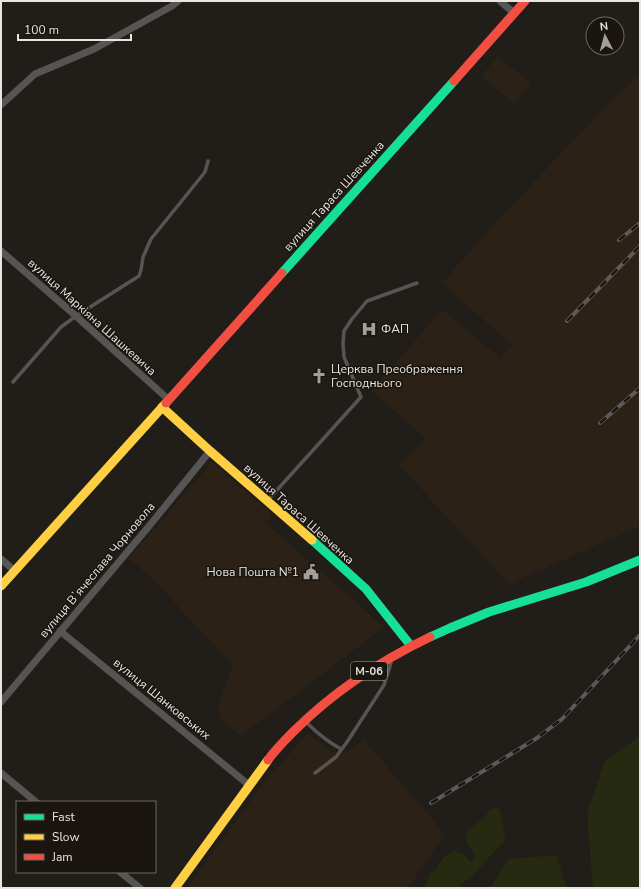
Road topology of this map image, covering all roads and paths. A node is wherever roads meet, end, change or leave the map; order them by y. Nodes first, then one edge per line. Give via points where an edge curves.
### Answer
1 (178, 1) edge
2 (500, 1) edge
3 (525, 1) edge
4 (514, 13) junction
5 (1, 105) edge
6 (208, 161) dead end
7 (1, 251) edge
8 (417, 282) dead end
9 (76, 316) junction
10 (14, 382) dead end
11 (169, 400) junction
12 (162, 407) junction
13 (210, 451) junction
14 (268, 501) junction
15 (1, 559) edge
16 (640, 560) edge
17 (15, 571) junction
18 (1, 586) edge
19 (60, 631) junction
20 (412, 646) junction
21 (393, 656) junction
22 (1, 702) edge
23 (305, 720) junction
24 (341, 749) junction
25 (1, 773) edge
26 (315, 773) dead end
27 (249, 785) junction
28 (35, 801) edge
29 (121, 873) edge
30 (140, 888) edge
31 (175, 888) edge

1 - 5 street via 94,49 35,74
2 - 4 street
3 - 4 main road, вулиця Тараса Шевченка
4 - 11 main road, вулиця Тараса Шевченка
6 - 9 lane via 205,172 151,239 143,257 139,276
7 - 9 street, вулиця Маркіяна Шашкевича
8 - 14 lane via 367,301 352,319 344,331 344,357 361,397
9 - 10 lane via 61,327
9 - 11 street, вулиця Маркіяна Шашкевича
11 - 12 main road, вулиця Тараса Шевченка
12 - 13 main road, вулиця Тараса Шевченка
12 - 17 main road, вулиця Тараса Шевченка
13 - 14 main road, вулиця Тараса Шевченка
13 - 19 street, вулиця Вʼячеслава Чорновола
14 - 20 main road, вулиця Тараса Шевченка via 366,590
15 - 17 street
16 - 20 main road, М-06 via 614,572 477,617
17 - 18 main road, вулиця Тараса Шевченка
19 - 22 street, вулиця Вʼячеслава Чорновола
19 - 27 street, вулиця Шанковських
20 - 21 main road, М-06
21 - 23 main road, М-06 via 327,700
21 - 24 lane via 384,685
23 - 24 lane via 330,743
23 - 27 main road, М-06 via 279,746
24 - 26 lane
25 - 28 street
27 - 31 main road, М-06
29 - 30 street

